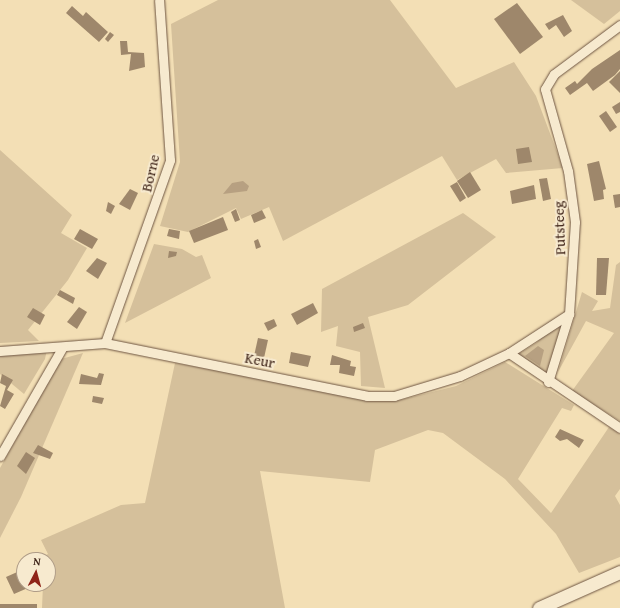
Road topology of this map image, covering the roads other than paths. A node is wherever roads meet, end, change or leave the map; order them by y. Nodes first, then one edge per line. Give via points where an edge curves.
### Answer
1 (159, 0) edge
2 (620, 25) edge
3 (569, 314) junction
4 (105, 343) junction
5 (62, 348) junction
6 (0, 351) edge
7 (509, 353) junction
8 (548, 382) junction
9 (620, 428) edge
10 (0, 456) edge
11 (620, 572) edge
12 (540, 608) edge

1 - 4 street, Borne via 170,160
2 - 3 street, Putsteeg via 554,74 545,89 568,171 575,222
3 - 7 street, Keur
3 - 8 street, Putsteeg
4 - 5 street, Keur
4 - 7 street, Keur via 367,396 394,396 423,390
5 - 6 street, Keur
5 - 10 street
7 - 8 street
8 - 9 street
11 - 12 main road

